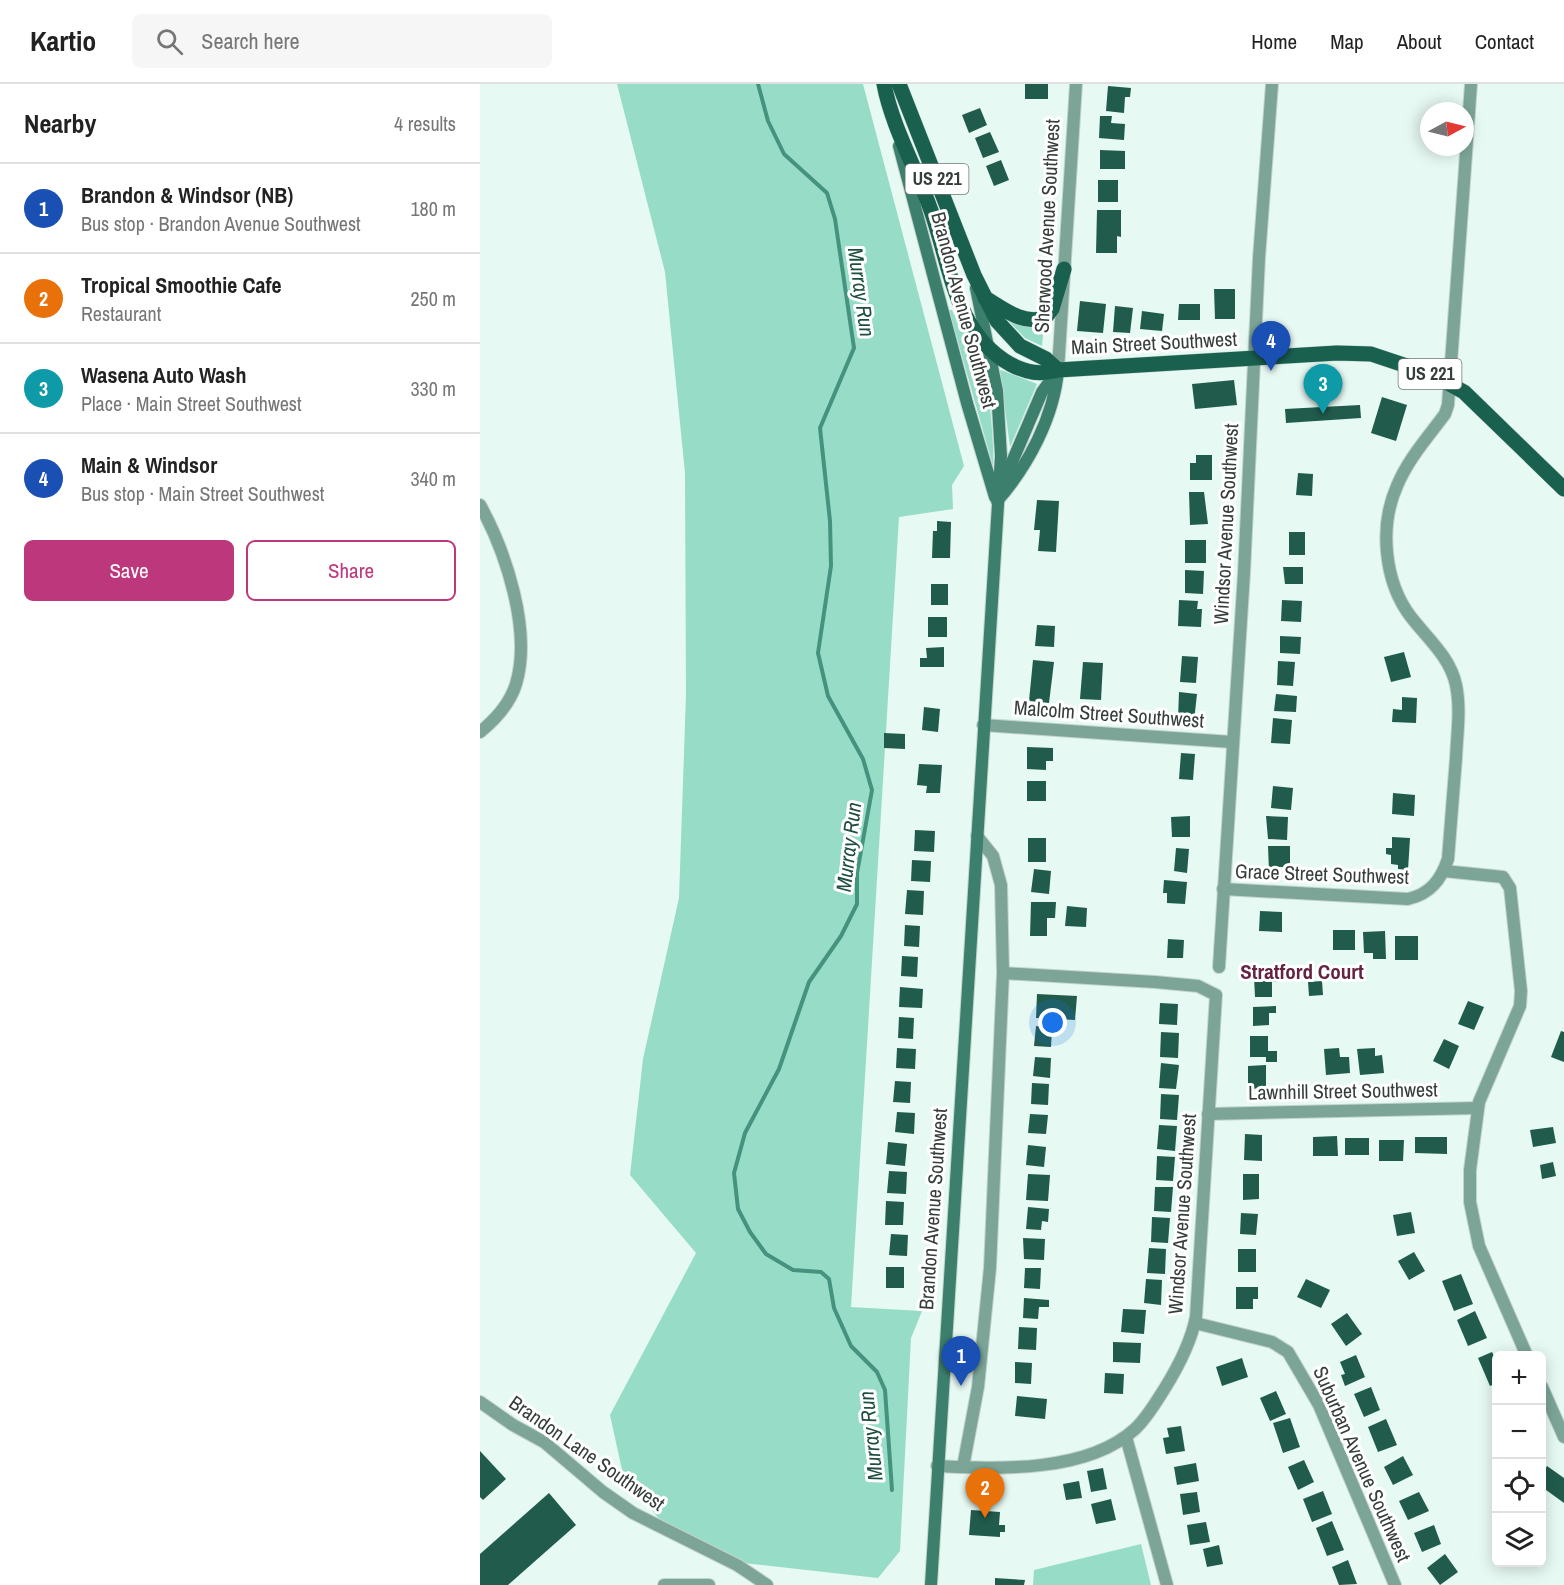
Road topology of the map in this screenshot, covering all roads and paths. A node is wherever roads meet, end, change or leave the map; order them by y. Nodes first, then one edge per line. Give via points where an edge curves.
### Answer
1 (899, 84) edge
2 (1076, 84) edge
3 (1272, 84) edge
4 (1471, 84) edge
5 (885, 89) edge
6 (1064, 269) junction
7 (974, 275) junction
8 (984, 297) junction
9 (990, 350) junction
10 (1255, 359) junction
11 (1058, 370) junction
12 (1449, 384) junction
13 (1564, 489) edge
14 (997, 501) junction
15 (480, 505) edge
16 (984, 725) junction
17 (480, 732) edge
18 (1232, 742) junction
19 (977, 836) junction
20 (1444, 871) junction
21 (1222, 889) junction
22 (1218, 967) dead end
23 (1003, 973) junction
24 (1478, 1108) junction
25 (1208, 1114) junction
26 (1194, 1323) junction
27 (1525, 1351) edge
28 (1546, 1396) edge
29 (480, 1402) edge
30 (1126, 1437) junction
31 (1564, 1437) edge
32 (937, 1466) junction
33 (963, 1467) junction
34 (664, 1585) edge
35 (709, 1585) edge
36 (767, 1585) edge
37 (932, 1585) edge
38 (1167, 1585) edge
39 (1395, 1585) edge

1 - 7 main road, Brandon Avenue Southwest / US 221
2 - 6 street, Sherwood Avenue Southwest
3 - 10 street, Windsor Avenue Southwest
4 - 12 street
5 - 9 main road, Brandon Avenue Southwest / US 221 via 941,238 960,305 977,337
5 - 14 main road, Brandon Avenue Southwest via 967,403
6 - 8 main road via 1052,309 1045,318 1021,319
6 - 11 street, Sherwood Avenue Southwest
7 - 8 main road, US 221
7 - 9 main road, Brandon Avenue Southwest
8 - 11 main road, US 221 via 1010,337
9 - 11 main road, Brandon Avenue Southwest / US 221 via 1032,373
9 - 14 main road, Brandon Avenue Southwest via 1001,428
10 - 11 main road, Main Street Southwest / US 221
10 - 12 main road, Main Street Southwest / US 221 via 1371,354
10 - 18 street, Windsor Avenue Southwest
11 - 14 main road via 1042,392
12 - 13 main road, Main Street Southwest / US 221 via 1479,404
12 - 20 street via 1445,414 1397,484 1387,539 1398,594 1410,616 1442,653 1456,683 1458,719
14 - 16 main road, Brandon Avenue Southwest
15 - 17 street via 508,570 520,648 517,678 509,700
16 - 18 street, Malcolm Street Southwest
16 - 19 main road, Brandon Avenue Southwest
18 - 21 street, Windsor Avenue Southwest
19 - 23 street via 993,856 1001,885
19 - 32 main road, Brandon Avenue Southwest
20 - 21 street, Grace Street Southwest via 1431,889 1408,899
20 - 24 street via 1503,877 1510,888 1520,1006
21 - 22 street, Windsor Avenue Southwest
23 - 25 street, Windsor Avenue Southwest via 1198,986 1216,995
23 - 33 street via 990,1268 978,1387
24 - 25 street, Lawnhill Street Southwest
24 - 27 street via 1470,1170 1473,1225
25 - 26 street, Windsor Avenue Southwest
26 - 30 street, Windsor Avenue Southwest via 1170,1381
26 - 39 street, Suburban Avenue Southwest via 1272,1342 1288,1352 1319,1406
28 - 31 street
29 - 36 street, Brandon Lane Southwest via 544,1442 633,1513 737,1565
30 - 33 street, Windsor Avenue Southwest via 1108,1447 1046,1465
30 - 38 street
32 - 33 street, Windsor Avenue Southwest
32 - 37 main road, Brandon Avenue Southwest
34 - 35 street

